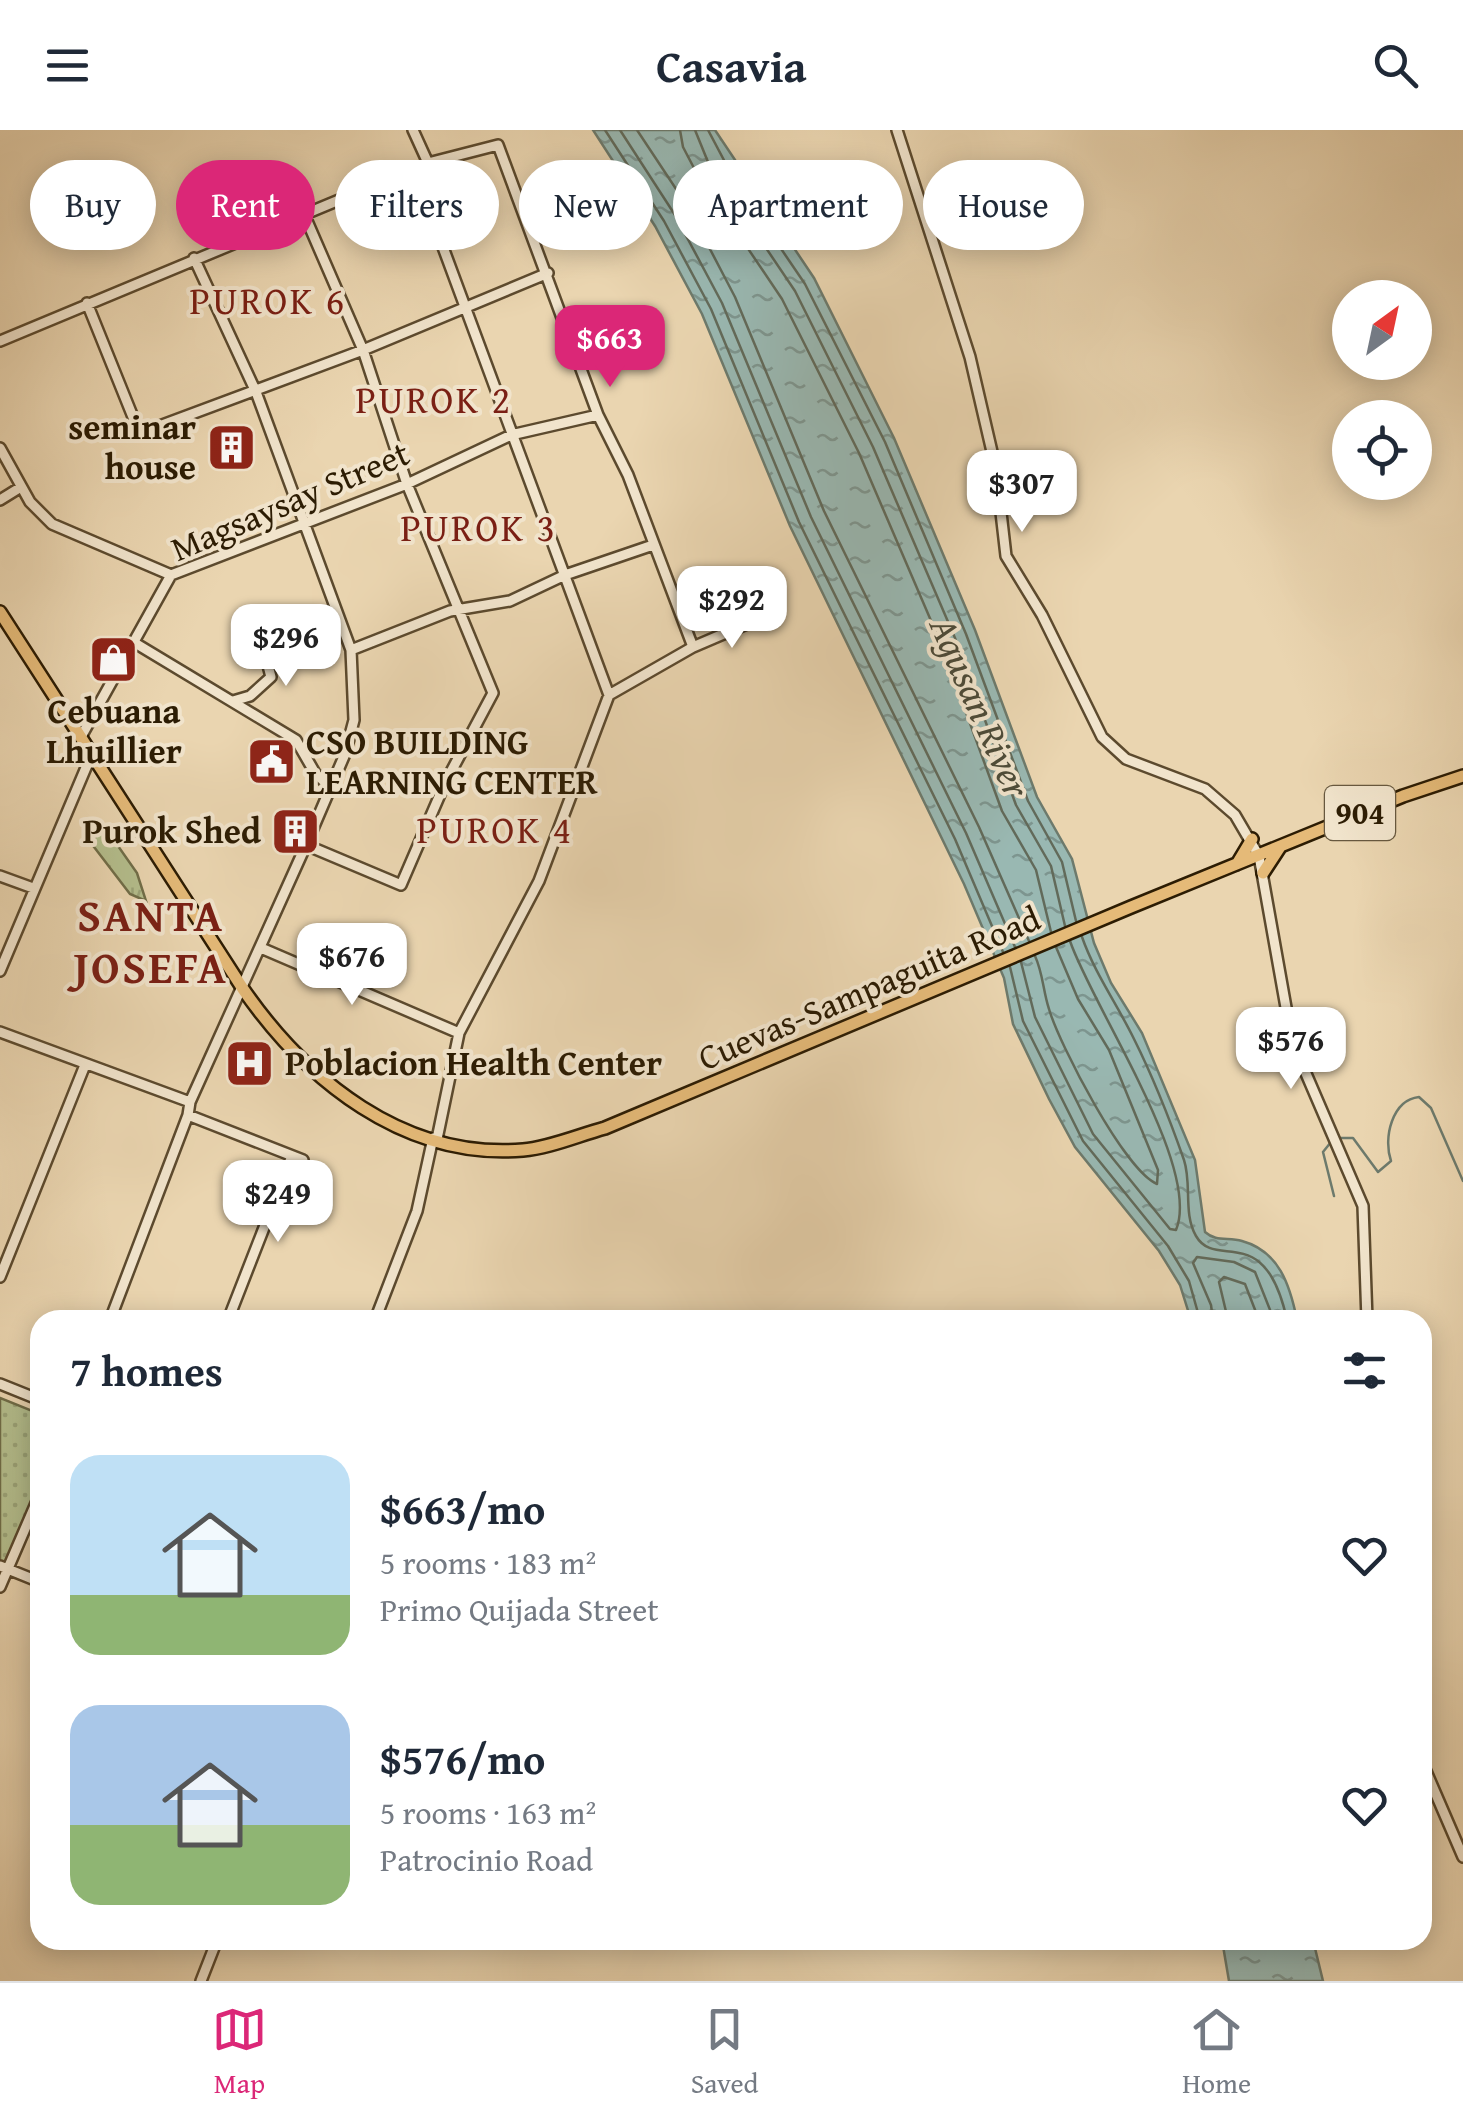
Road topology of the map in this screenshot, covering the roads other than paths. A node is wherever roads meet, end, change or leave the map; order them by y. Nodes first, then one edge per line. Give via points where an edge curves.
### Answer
1 (413, 130) edge
2 (897, 130) edge
3 (427, 160) edge
4 (440, 160) edge
5 (315, 239) edge
6 (214, 250) edge
7 (445, 250) edge
8 (194, 258) junction
9 (548, 273) junction
10 (87, 303) junction
11 (468, 308) junction
12 (0, 341) edge
13 (363, 350) junction
14 (256, 392) junction
15 (598, 415) junction
16 (511, 436) junction
17 (0, 448) edge
18 (407, 484) junction
19 (21, 487) junction
20 (0, 500) edge
21 (305, 523) junction
22 (654, 545) junction
23 (565, 575) junction
24 (171, 576) junction
25 (461, 609) junction
26 (0, 612) edge
27 (756, 620) dead end
28 (259, 631) dead end
29 (135, 643) junction
30 (693, 647) junction
31 (351, 650) junction
32 (609, 694) junction
33 (230, 701) junction
34 (82, 734) junction
35 (93, 751) junction
36 (1463, 776) edge
37 (330, 788) junction
38 (1252, 840) junction
39 (306, 845) junction
40 (1280, 847) junction
41 (1259, 856) junction
42 (1238, 864) junction
43 (1263, 873) junction
44 (0, 876) edge
45 (33, 888) junction
46 (260, 948) junction
47 (0, 971) edge
48 (243, 989) junction
49 (0, 1032) edge
50 (459, 1033) junction
51 (85, 1065) junction
52 (190, 1102) junction
53 (188, 1115) junction
54 (435, 1138) junction
55 (292, 1156) junction
56 (303, 1160) dead end
57 (0, 1277) edge
58 (114, 1310) edge
59 (232, 1310) edge
60 (379, 1310) edge
61 (1367, 1310) edge
62 (0, 1384) edge
63 (30, 1396) edge
64 (30, 1514) edge
65 (4, 1567) edge
66 (30, 1578) edge
67 (0, 1587) edge
68 (1432, 1785) edge
69 (1463, 1857) edge
70 (213, 1950) edge
71 (201, 1981) edge

1 - 3 street
2 - 38 street via 970,357 1010,564 1102,737 1126,758 1204,789 1236,815
4 - 9 street via 498,145
5 - 13 street
6 - 8 street
7 - 11 street
8 - 10 street
8 - 14 street
9 - 11 street
9 - 15 street
10 - 12 street
10 - 14 street via 137,427 154,428
11 - 13 street
11 - 16 street
13 - 14 street
13 - 18 street
14 - 21 street
15 - 16 street, Magsaysay Street
15 - 22 street
16 - 18 street, Magsaysay Street
16 - 23 street
17 - 19 street
18 - 21 street, Magsaysay Street
18 - 25 street
19 - 20 street
19 - 24 street via 52,524
21 - 24 street, Magsaysay Street
21 - 31 street
22 - 23 street
22 - 30 street
23 - 25 street via 510,600
23 - 32 street
24 - 29 street, Magsaysay Street
25 - 31 street
25 - 39 street via 493,694 405,880 392,882
26 - 34 main road, Cuevas-Sampaguita Road / 904
27 - 30 street
28 - 33 street via 271,677 250,696
29 - 33 street
29 - 34 street, Magsaysay Street
30 - 32 street
31 - 37 street via 354,720
32 - 50 street via 538,880
33 - 37 street via 296,740
34 - 35 main road, Cuevas-Sampaguita Road / 904
35 - 45 street
35 - 48 main road, Cuevas-Sampaguita Road / 904
36 - 40 main road, Cuevas-Sampaguita Road / 904
37 - 39 street
38 - 40 main road
38 - 41 street
38 - 42 main road
39 - 46 street
40 - 41 main road, Cuevas-Sampaguita Road / 904
40 - 43 main road
41 - 42 main road, Cuevas-Sampaguita Road / 904
41 - 43 street
42 - 43 main road
42 - 54 main road, Cuevas-Sampaguita Road / 904 via 604,1128 518,1150
43 - 61 street via 1292,1041 1364,1214
44 - 45 street
45 - 47 street
46 - 48 street
46 - 50 street
48 - 52 street
48 - 54 main road, Cuevas-Sampaguita Road / 904 via 283,1043 328,1086 376,1116
49 - 51 street
50 - 54 street
51 - 52 street
51 - 57 street
52 - 53 street
53 - 55 street
53 - 58 street
54 - 60 street
55 - 56 street
55 - 59 street
62 - 63 street
64 - 65 street
65 - 66 street
65 - 67 street
68 - 69 street
70 - 71 street

